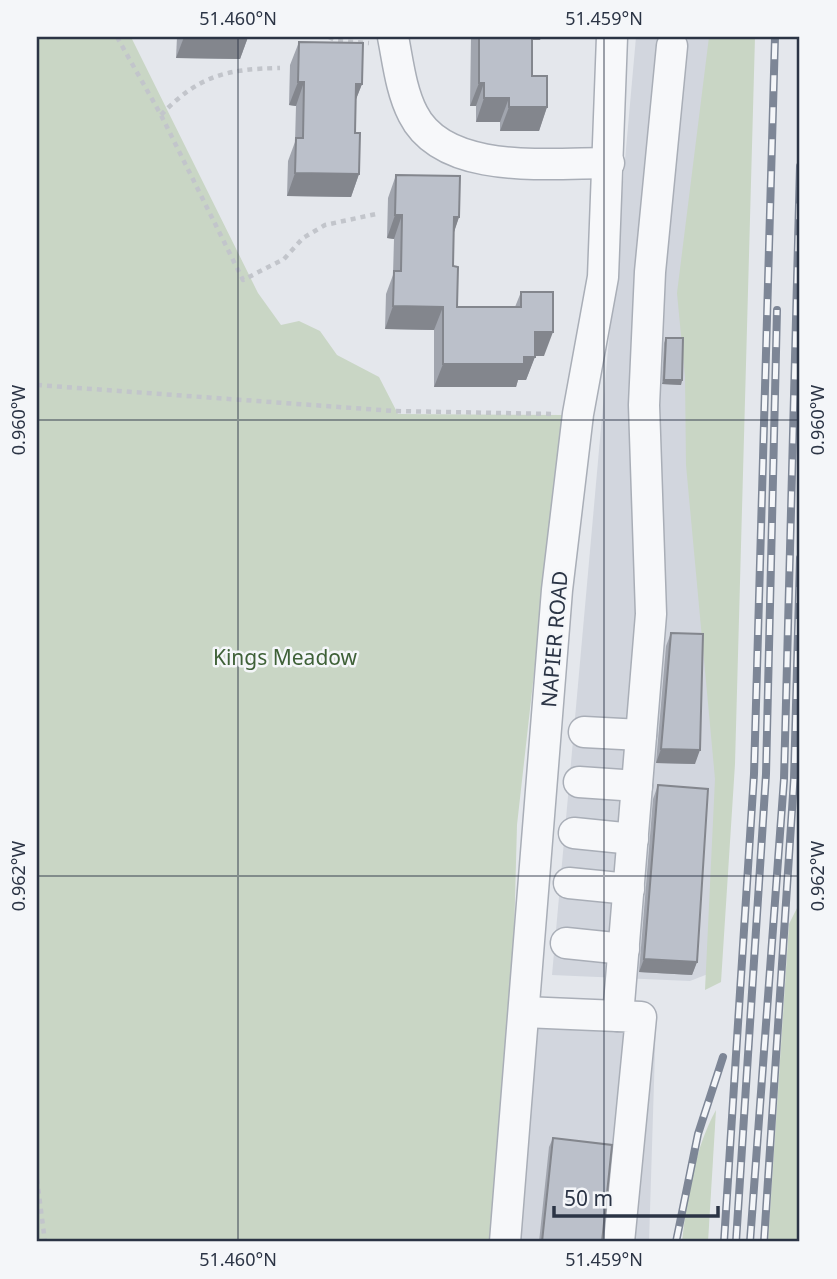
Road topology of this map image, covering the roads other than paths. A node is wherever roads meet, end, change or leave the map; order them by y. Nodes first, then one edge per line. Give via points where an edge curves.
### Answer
1 (612, 37) edge
2 (385, 39) edge
3 (672, 46) dead end
4 (609, 163) junction
5 (584, 732) dead end
6 (642, 735) junction
7 (579, 782) dead end
8 (637, 786) junction
9 (574, 833) dead end
10 (633, 839) junction
11 (569, 883) dead end
12 (629, 889) junction
13 (566, 943) dead end
14 (624, 950) junction
15 (524, 1012) junction
16 (629, 1016) junction
17 (505, 1242) edge
18 (619, 1242) edge

1 - 4 street, NAPIER ROAD
2 - 4 street via 413,115 436,142 467,158
3 - 6 street via 650,272 644,405 651,614
4 - 15 street, NAPIER ROAD via 603,277 578,414 557,590
5 - 6 street
6 - 8 street
7 - 8 street
8 - 10 street
9 - 10 street
10 - 12 street
11 - 12 street
12 - 14 street
13 - 14 street
14 - 16 street
15 - 16 street
15 - 17 street, NAPIER ROAD
16 - 18 street

